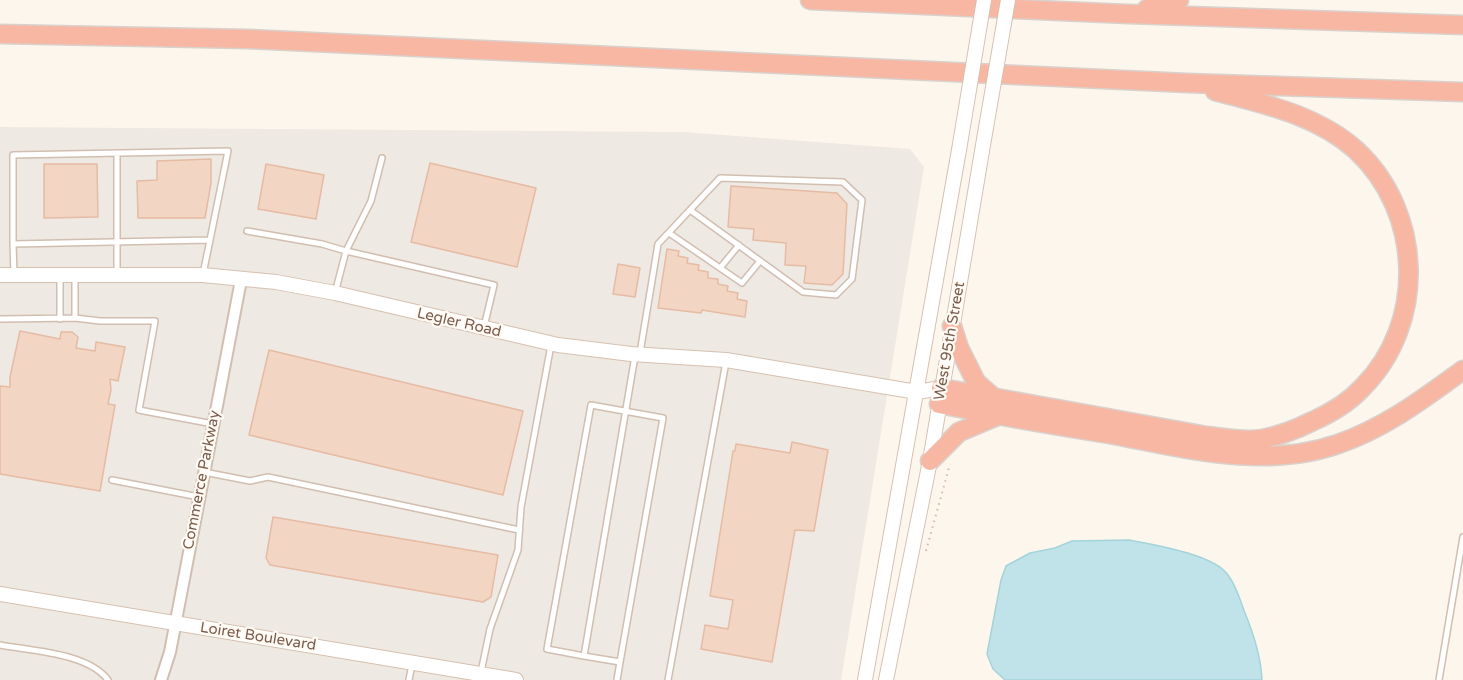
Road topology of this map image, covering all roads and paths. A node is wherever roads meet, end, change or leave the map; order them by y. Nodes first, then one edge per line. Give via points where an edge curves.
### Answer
1 (810, 0) edge
2 (984, 0) edge
3 (1008, 0) edge
4 (1179, 0) edge
5 (1128, 14) junction
6 (1463, 26) edge
7 (0, 34) edge
8 (1187, 83) junction
9 (1463, 92) edge
10 (117, 153) junction
11 (382, 158) dead end
12 (690, 210) junction
13 (247, 231) dead end
14 (669, 232) junction
15 (210, 240) junction
16 (118, 242) junction
17 (13, 244) junction
18 (739, 245) junction
19 (346, 251) junction
20 (760, 261) junction
21 (720, 268) junction
22 (7, 275) edge
23 (60, 275) junction
24 (75, 275) junction
25 (117, 275) junction
26 (202, 275) junction
27 (241, 280) junction
28 (335, 293) junction
29 (75, 318) junction
30 (0, 319) edge
31 (60, 319) junction
32 (952, 326) junction
33 (484, 329) junction
34 (551, 343) junction
35 (638, 354) junction
36 (726, 360) junction
37 (1463, 370) edge
38 (917, 392) junction
39 (940, 396) junction
40 (993, 397) junction
41 (626, 411) junction
42 (998, 415) junction
43 (213, 424) junction
44 (930, 461) junction
45 (204, 472) junction
46 (112, 480) dead end
47 (199, 497) junction
48 (519, 530) junction
49 (1463, 537) edge
50 (1461, 560) edge
51 (0, 594) edge
52 (174, 624) junction
53 (0, 645) edge
54 (584, 656) junction
55 (413, 662) junction
56 (620, 662) junction
57 (481, 674) junction
58 (108, 680) edge
59 (161, 680) edge
60 (409, 680) edge
61 (516, 680) edge
62 (616, 680) edge
63 (668, 680) edge
64 (866, 680) edge
65 (886, 680) edge
66 (1439, 680) edge

1 - 5 highway
2 - 38 street, West 95th Street, bridge
3 - 32 street, West 95th Street, bridge
4 - 5 highway
5 - 6 highway
7 - 8 highway via 248,39
8 - 9 highway
8 - 40 highway via 1291,112 1318,125 1355,149 1381,178 1405,233 1409,268 1404,315 1385,357 1362,388 1327,414 1261,439 1207,436
10 - 15 lane via 228,151
10 - 16 lane
10 - 17 lane via 13,155
11 - 19 lane via 371,201
12 - 14 lane
12 - 18 lane
12 - 20 lane via 720,178 843,182 862,200 852,279 836,295 804,292
13 - 19 lane
14 - 21 lane
14 - 35 lane via 658,244
15 - 16 lane
15 - 26 lane
16 - 17 lane
16 - 25 lane
17 - 22 lane
18 - 20 lane
18 - 21 lane
19 - 28 lane
19 - 33 lane via 494,285
20 - 21 lane via 742,284
22 - 23 street, Legler Road
23 - 24 street, Legler Road
23 - 31 lane
24 - 25 street, Legler Road
24 - 29 lane
25 - 26 street, Legler Road
26 - 27 street, Legler Road
27 - 28 street, Legler Road
27 - 43 street, Commerce Parkway
28 - 33 street, Legler Road
29 - 31 lane
29 - 43 lane via 154,321 139,410
30 - 31 lane
32 - 39 street, West 95th Street
32 - 40 highway via 976,382
33 - 34 street, Legler Road
34 - 35 street, Legler Road
34 - 48 lane
35 - 36 street, Legler Road
35 - 41 lane
36 - 38 street, Legler Road
36 - 63 lane
37 - 42 highway via 1378,427 1337,444 1291,454 1210,452
38 - 39 street, Legler Road
38 - 64 street, West 95th Street
39 - 40 highway
39 - 42 highway
39 - 44 street, West 95th Street
41 - 54 lane
41 - 54 lane via 591,405 547,649
41 - 56 lane via 663,418
42 - 44 highway via 959,432
43 - 45 street, Commerce Parkway
44 - 65 street, West 95th Street
45 - 47 street, Commerce Parkway
45 - 48 lane via 250,481 268,477
46 - 47 lane
47 - 52 street, Commerce Parkway
48 - 57 lane via 518,550 490,629
49 - 50 lane
50 - 66 lane
51 - 52 street, Loiret Boulevard
52 - 55 street, Loiret Boulevard
52 - 59 street, Commerce Parkway
53 - 58 lane via 80,660 93,665
54 - 56 lane
55 - 57 street, Loiret Boulevard
55 - 60 lane
56 - 62 lane
57 - 61 street, Loiret Boulevard

